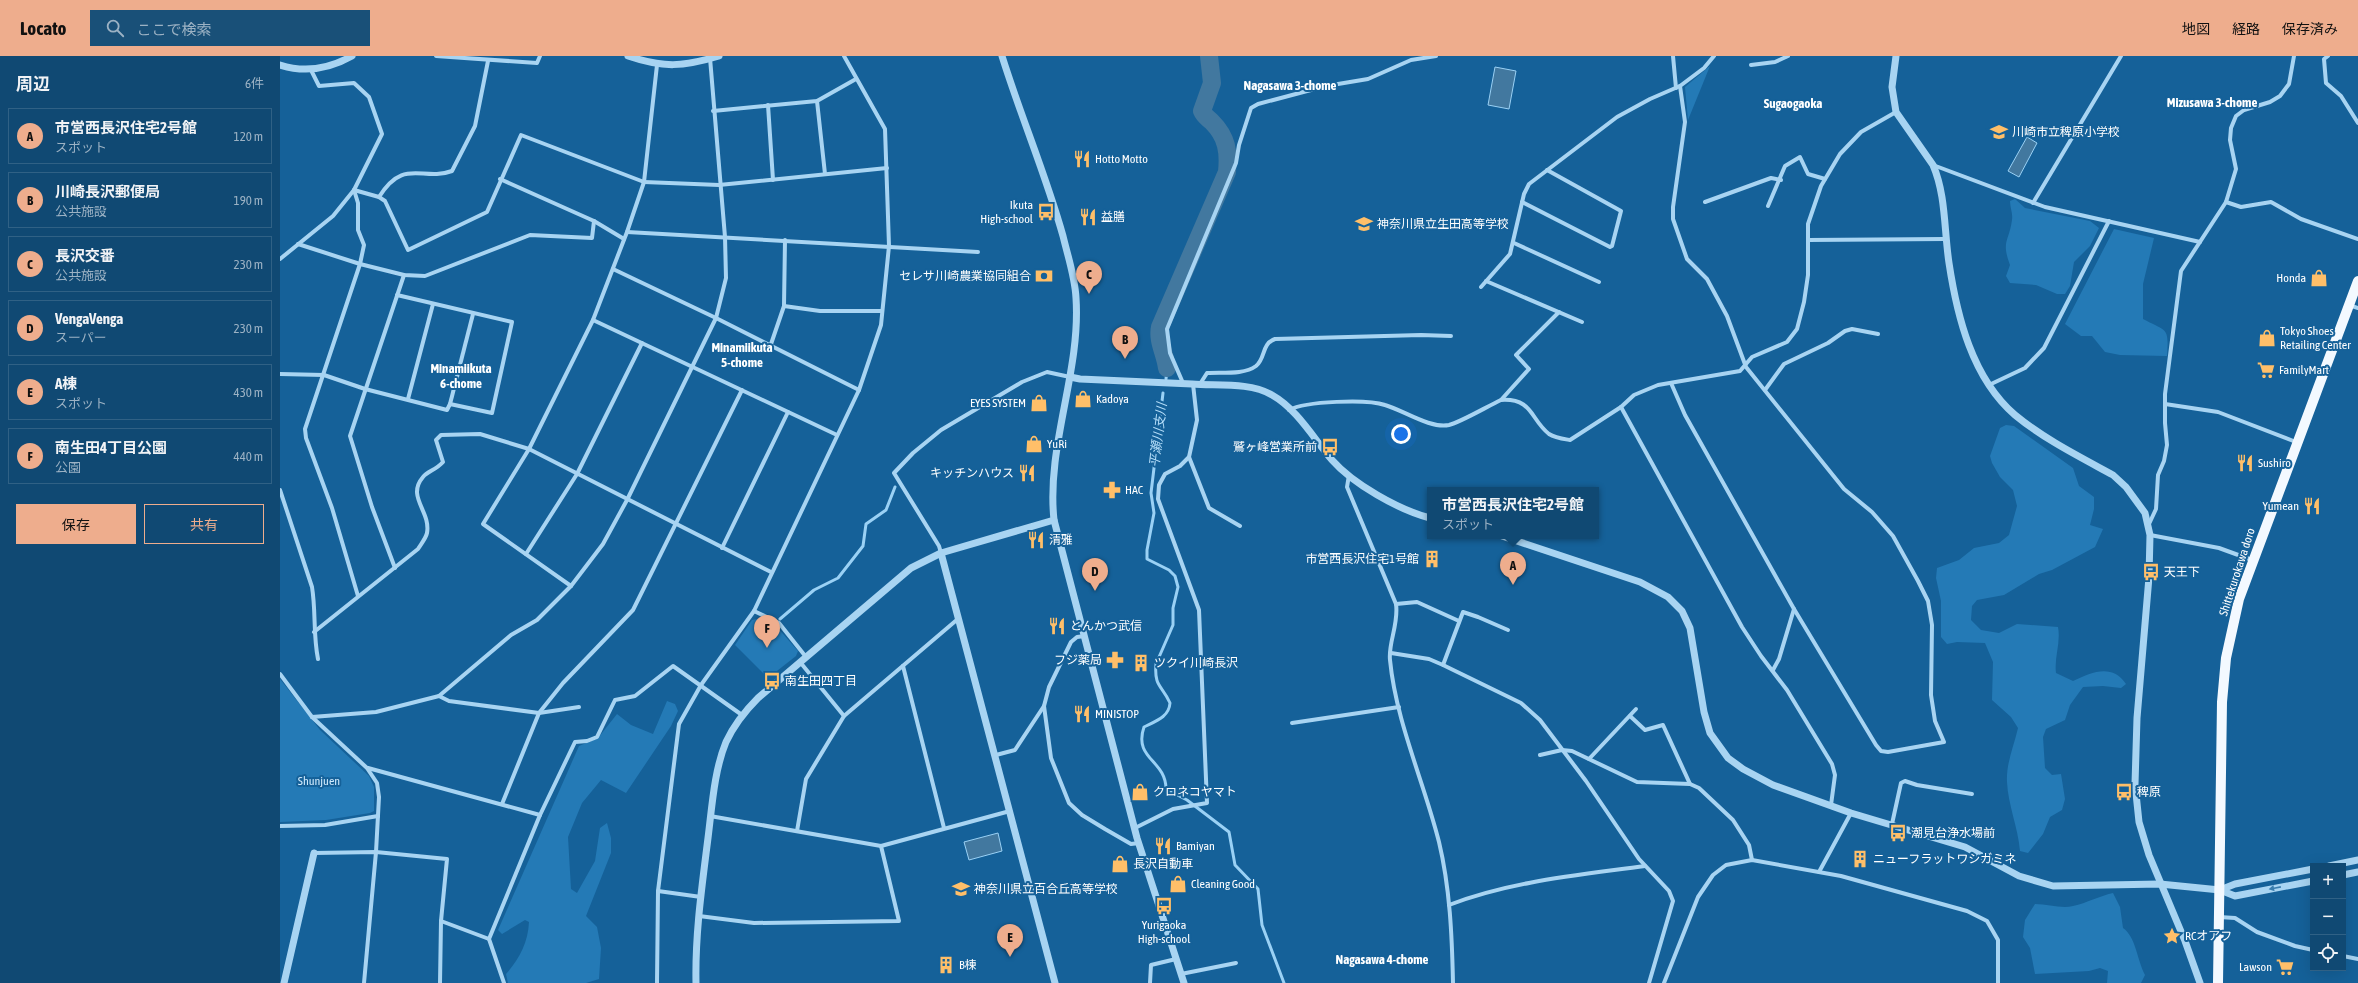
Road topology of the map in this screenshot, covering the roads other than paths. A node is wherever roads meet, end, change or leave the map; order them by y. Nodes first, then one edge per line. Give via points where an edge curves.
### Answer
1 (352, 56) edge
2 (436, 56) edge
3 (540, 56) edge
4 (628, 56) edge
5 (719, 56) edge
6 (844, 56) edge
7 (1002, 56) edge
8 (1436, 56) edge
9 (1673, 56) edge
10 (1714, 56) edge
11 (1788, 56) edge
12 (1896, 56) edge
13 (2121, 56) edge
14 (2294, 56) edge
15 (2328, 56) edge
16 (710, 57) edge
17 (1410, 58) edge
18 (488, 61) junction
19 (280, 65) edge
20 (657, 65) junction
21 (1751, 65) dead end
22 (311, 70) junction
23 (856, 79) junction
24 (1678, 87) junction
25 (818, 101) junction
26 (768, 105) junction
27 (713, 111) junction
28 (1896, 112) junction
29 (2358, 123) edge
30 (1933, 165) junction
31 (887, 168) junction
32 (1547, 170) junction
33 (825, 174) junction
34 (500, 179) junction
35 (773, 180) junction
36 (1781, 180) junction
37 (1824, 180) junction
38 (644, 182) junction
39 (719, 185) junction
40 (354, 190) junction
41 (379, 197) junction
42 (1522, 202) junction
43 (1705, 202) dead end
44 (2226, 202) junction
45 (2033, 203) junction
46 (1768, 206) dead end
47 (594, 221) junction
48 (2109, 221) junction
49 (627, 232) junction
50 (725, 237) junction
51 (624, 239) junction
52 (1945, 239) junction
53 (2358, 239) edge
54 (785, 240) junction
55 (1808, 240) junction
56 (2200, 242) junction
57 (1514, 243) junction
58 (298, 244) junction
59 (889, 246) junction
60 (978, 252) dead end
61 (280, 258) edge
62 (360, 264) junction
63 (613, 269) junction
64 (404, 275) junction
65 (2358, 280) edge
66 (1486, 281) junction
67 (1599, 282) dead end
68 (1481, 287) dead end
69 (397, 295) junction
70 (433, 304) junction
71 (784, 306) junction
72 (2353, 306) edge
73 (882, 311) junction
74 (1559, 312) junction
75 (473, 314) junction
76 (716, 318) junction
77 (593, 320) junction
78 (1582, 322) dead end
79 (1878, 334) dead end
80 (1451, 336) dead end
81 (642, 343) junction
82 (770, 347) junction
83 (693, 367) junction
84 (1746, 367) junction
85 (280, 374) edge
86 (324, 375) junction
87 (1070, 377) junction
88 (1182, 383) junction
89 (1671, 383) junction
90 (1196, 384) junction
91 (1989, 385) junction
92 (365, 389) junction
93 (742, 390) junction
94 (859, 390) junction
95 (1765, 390) junction
96 (408, 400) junction
97 (1501, 400) junction
98 (450, 404) junction
99 (2165, 404) junction
100 (1621, 407) junction
101 (1289, 410) junction
102 (788, 412) junction
103 (837, 435) junction
104 (2296, 442) junction
105 (529, 450) junction
106 (1189, 457) junction
107 (577, 474) junction
108 (1349, 475) junction
109 (280, 490) edge
110 (627, 500) junction
111 (1427, 517) edge
112 (1054, 520) junction
113 (675, 523) junction
114 (2148, 524) junction
115 (1240, 526) dead end
116 (2150, 535) junction
117 (1511, 539) edge
118 (722, 548) junction
119 (941, 553) junction
120 (526, 554) junction
121 (2253, 560) junction
122 (394, 568) junction
123 (771, 572) junction
124 (571, 586) junction
125 (358, 596) junction
126 (1396, 604) junction
127 (1794, 608) junction
128 (754, 610) junction
129 (959, 618) junction
130 (1459, 621) junction
131 (1508, 630) dead end
132 (314, 632) junction
133 (1086, 636) junction
134 (1391, 653) junction
135 (806, 657) junction
136 (318, 659) dead end
137 (800, 662) junction
138 (1443, 665) junction
139 (903, 666) junction
140 (1773, 670) junction
141 (280, 674) edge
142 (701, 685) junction
143 (439, 696) junction
144 (1044, 706) junction
145 (1399, 706) junction
146 (579, 707) dead end
147 (1636, 709) dead end
148 (539, 712) junction
149 (742, 715) junction
150 (844, 716) junction
151 (1630, 716) junction
152 (312, 717) junction
153 (1292, 723) dead end
154 (1562, 750) junction
155 (996, 755) junction
156 (1540, 755) dead end
157 (1588, 759) junction
158 (367, 768) junction
159 (1690, 784) junction
160 (1972, 794) dead end
161 (502, 804) junction
162 (1831, 805) junction
163 (1011, 811) junction
164 (1851, 812) junction
165 (540, 815) junction
166 (378, 816) junction
167 (710, 816) junction
168 (1892, 824) junction
169 (280, 826) edge
170 (944, 828) junction
171 (1135, 828) junction
172 (797, 831) junction
173 (1139, 843) junction
174 (881, 846) junction
175 (376, 852) junction
176 (314, 853) joint
177 (1752, 860) junction
178 (2358, 860) edge
179 (2344, 863) edge
180 (1645, 866) junction
181 (2310, 870) edge
182 (1819, 872) junction
183 (2358, 872) edge
184 (2346, 874) edge
185 (2310, 882) edge
186 (2160, 884) junction
187 (2220, 890) junction
188 (658, 891) junction
189 (700, 897) junction
190 (1449, 905) junction
191 (699, 916) junction
192 (2219, 917) junction
193 (441, 921) junction
194 (489, 939) junction
195 (2310, 949) edge
196 (2346, 957) edge
197 (1176, 959) junction
198 (2358, 959) edge
199 (1236, 963) dead end
200 (1181, 974) junction
201 (284, 983) edge
202 (364, 983) edge
203 (440, 983) edge
204 (504, 983) edge
205 (657, 983) edge
206 (696, 983) edge
207 (1056, 983) edge
208 (1150, 983) edge
209 (1184, 983) edge
210 (1453, 983) edge
211 (1649, 983) edge
212 (1664, 983) edge
213 (1998, 983) edge
214 (2200, 983) edge
215 (2218, 983) edge

1 - 22 street via 332,66
2 - 18 street
3 - 18 street via 537,63
4 - 20 street
5 - 16 street
6 - 23 street
7 - 87 street via 1040,164 1073,275 1076,321
8 - 17 street
9 - 24 street
10 - 24 street via 1704,68
11 - 21 street via 1774,62
12 - 28 street via 1892,87
13 - 45 street
14 - 44 street via 2289,84 2280,96 2244,110 2236,116 2230,140 2236,169
15 - 29 street via 2324,59 2326,83 2341,96
16 - 20 street via 675,66
16 - 27 street
17 - 88 street via 1368,79 1326,86 1251,108 1236,163 1167,329 1170,353
18 - 41 street via 475,126 452,171 443,174 407,172 385,187
19 - 22 street
20 - 38 street
22 - 40 street via 319,86 354,83 369,97 382,134
23 - 25 street
23 - 31 street via 885,129
24 - 32 street via 1616,117
24 - 84 street via 1685,122 1673,219 1687,259 1707,279 1727,316
25 - 26 street
25 - 33 street
26 - 27 street
26 - 35 street
27 - 39 street
28 - 30 street
28 - 37 street via 1861,132 1840,154
30 - 45 street
30 - 52 street via 1941,192
31 - 33 street
31 - 59 street
32 - 42 street via 1529,184
32 - 42 street via 1621,211 1612,246
33 - 35 street
34 - 38 street via 521,135
34 - 41 street via 487,212 408,250
34 - 47 street
35 - 39 street
36 - 37 street via 1785,166 1800,157 1808,174
36 - 43 street via 1771,178
36 - 46 street
37 - 55 street via 1808,224
38 - 39 street
38 - 49 street
39 - 50 street
40 - 41 street
40 - 58 street via 333,216
40 - 62 street via 358,203 358,230 364,246
42 - 57 street
44 - 53 street via 2241,207 2271,202 2301,219
44 - 56 street
45 - 48 street
47 - 51 street
47 - 64 street via 592,238 530,235 425,276
48 - 56 street
48 - 91 street via 2044,348 2025,368
49 - 50 street
49 - 51 street
50 - 54 street
50 - 76 street via 726,278
51 - 63 street
52 - 55 street
52 - 91 street via 1962,324 1974,358
54 - 59 street
54 - 71 street
55 - 84 street via 1808,275 1797,330 1787,342 1752,357
56 - 99 street via 2181,271
57 - 66 street via 1510,254
57 - 67 street
58 - 61 street
58 - 62 street
59 - 60 street
59 - 73 street
62 - 64 street
62 - 86 street
63 - 76 street
63 - 77 street
64 - 69 street
65 - 72 main road, Shittekurokawa doro
66 - 68 street
66 - 74 street
69 - 70 street
69 - 92 street
70 - 75 street
70 - 96 street
71 - 73 street via 820,310
71 - 82 street
72 - 104 main road, Shittekurokawa doro
73 - 94 street
74 - 78 street
74 - 97 street via 1516,355 1529,369
75 - 98 street
75 - 98 street via 512,322 492,413
76 - 82 street
76 - 83 street
77 - 81 street
77 - 105 street
79 - 95 street via 1845,331 1828,343 1784,364
80 - 90 street via 1275,339 1265,347 1258,365 1240,372 1207,373
81 - 83 street
81 - 107 street
82 - 94 street
83 - 93 street
83 - 110 street
84 - 89 street via 1740,371
84 - 95 street
85 - 86 street
86 - 92 street
86 - 125 street via 305,429 306,438 332,508
87 - 88 street via 1080,380
87 - 112 street via 1055,466 1052,498
87 - 119 street via 1047,372 1022,382 941,430 894,473
88 - 90 street
89 - 100 street via 1658,385 1634,395
89 - 127 street via 1685,415
90 - 101 street via 1257,390 1273,396
90 - 106 street via 1196,420
91 - 114 street via 2015,415 2113,475 2138,501
92 - 96 street
92 - 122 street via 350,436
93 - 102 street
93 - 113 street
94 - 103 street
95 - 127 street via 1844,489 1872,512 1893,536 1918,580 1928,601 1932,625 1931,696 1935,720 1944,742 1881,751
96 - 98 street via 447,410
97 - 100 street via 1521,402 1537,417 1549,434 1570,440
97 - 101 street via 1448,425 1420,420 1386,405 1362,401 1299,405
99 - 104 street via 2218,412
99 - 114 street via 2167,445 2158,475 2156,509
100 - 140 street via 1742,628
101 - 108 street via 1332,460
102 - 103 street
102 - 118 street
103 - 123 street
104 - 121 main road, Shittekurokawa doro
105 - 107 street
105 - 120 street via 483,524
105 - 122 street via 480,434 441,435 436,440 443,462 437,469 424,476 416,492 417,502 427,525 427,533 418,549
106 - 115 street via 1209,508
106 - 171 street via 1180,466 1165,474 1159,485 1158,499 1198,610 1207,803 1173,809
107 - 110 street
107 - 120 street
108 - 111 street via 1387,499
108 - 126 street via 1347,487
109 - 132 street via 312,587
110 - 113 street
110 - 124 street via 603,544
112 - 119 street
112 - 133 street
113 - 118 street
113 - 148 street via 633,610
114 - 116 street
116 - 121 street via 2219,548
116 - 186 street via 2150,577 2137,718 2135,784 2139,822
117 - 162 street via 1640,582 1668,596 1682,611 1690,628 1704,712 1710,733 1718,746 1728,758 1755,776
118 - 123 street
119 - 129 street
119 - 135 street via 911,568
120 - 124 street
121 - 187 main road, Shittekurokawa doro via 2234,619 2223,685
122 - 125 street
123 - 128 street
124 - 143 street via 536,620 510,636
125 - 132 street
126 - 130 street via 1417,602
126 - 134 street via 1398,614
127 - 140 street via 1779,659
128 - 135 street via 779,623
128 - 142 street
129 - 139 street
129 - 155 street
130 - 131 street via 1462,612 1478,616
130 - 138 street
132 - 136 street
133 - 144 street via 1077,637 1071,642 1049,687
133 - 171 street
134 - 138 street via 1429,659
134 - 145 street
135 - 137 street
137 - 149 street
137 - 150 street
138 - 154 street via 1521,703 1540,720
139 - 150 street
139 - 170 street
140 - 162 street via 1832,764 1835,774
141 - 152 street
142 - 149 street
142 - 165 street via 673,666 635,696 615,700 597,737 575,742
142 - 188 street via 679,724 676,737
143 - 148 street via 449,701
143 - 152 street via 376,712
144 - 155 street via 1015,750
144 - 173 street via 1051,758 1070,803 1082,815 1105,829 1131,844
145 - 153 street
145 - 190 street via 1439,843
146 - 148 street
147 - 151 street
148 - 161 street
149 - 167 street via 719,763
150 - 172 street via 806,779
151 - 157 street
151 - 159 street via 1645,730 1663,725
152 - 158 street
154 - 156 street
154 - 157 street via 1572,751
154 - 180 street
155 - 163 street
157 - 159 street via 1637,782
158 - 161 street
158 - 166 street via 377,783
159 - 177 street via 1700,788 1734,820 1749,845
160 - 168 street via 1904,781 1901,783
161 - 165 street
162 - 164 street
163 - 170 street
163 - 207 street
164 - 168 street
164 - 182 street
165 - 194 street
166 - 169 street via 325,825
166 - 175 street
167 - 172 street
167 - 189 street
168 - 186 street via 1966,847 2019,876 2040,883 2068,887
170 - 174 street
171 - 173 street
172 - 174 street
173 - 197 street
174 - 191 street via 899,921 754,923
175 - 176 street
175 - 193 street via 447,859
175 - 202 street
176 - 201 street
177 - 182 street
177 - 212 street via 1726,865 1713,875 1698,898
178 - 179 street
180 - 190 street via 1565,876 1472,896
180 - 211 street via 1669,891 1673,901
181 - 187 street via 2235,884
182 - 213 street via 1967,911 1987,921 1998,940
183 - 184 street
185 -> 187 street via 2235,896
186 - 187 street
186 - 214 street
187 - 192 main road, Shittekurokawa doro
188 - 189 street
188 - 205 street
189 - 191 street
190 - 210 street
191 - 206 street via 695,950
192 - 195 street via 2235,918 2257,932
192 - 215 main road, Shittekurokawa doro
193 - 194 street
193 - 203 street
194 - 204 street
196 - 198 street
197 - 200 street
197 - 208 street via 1151,965
199 - 200 street
200 - 209 street

